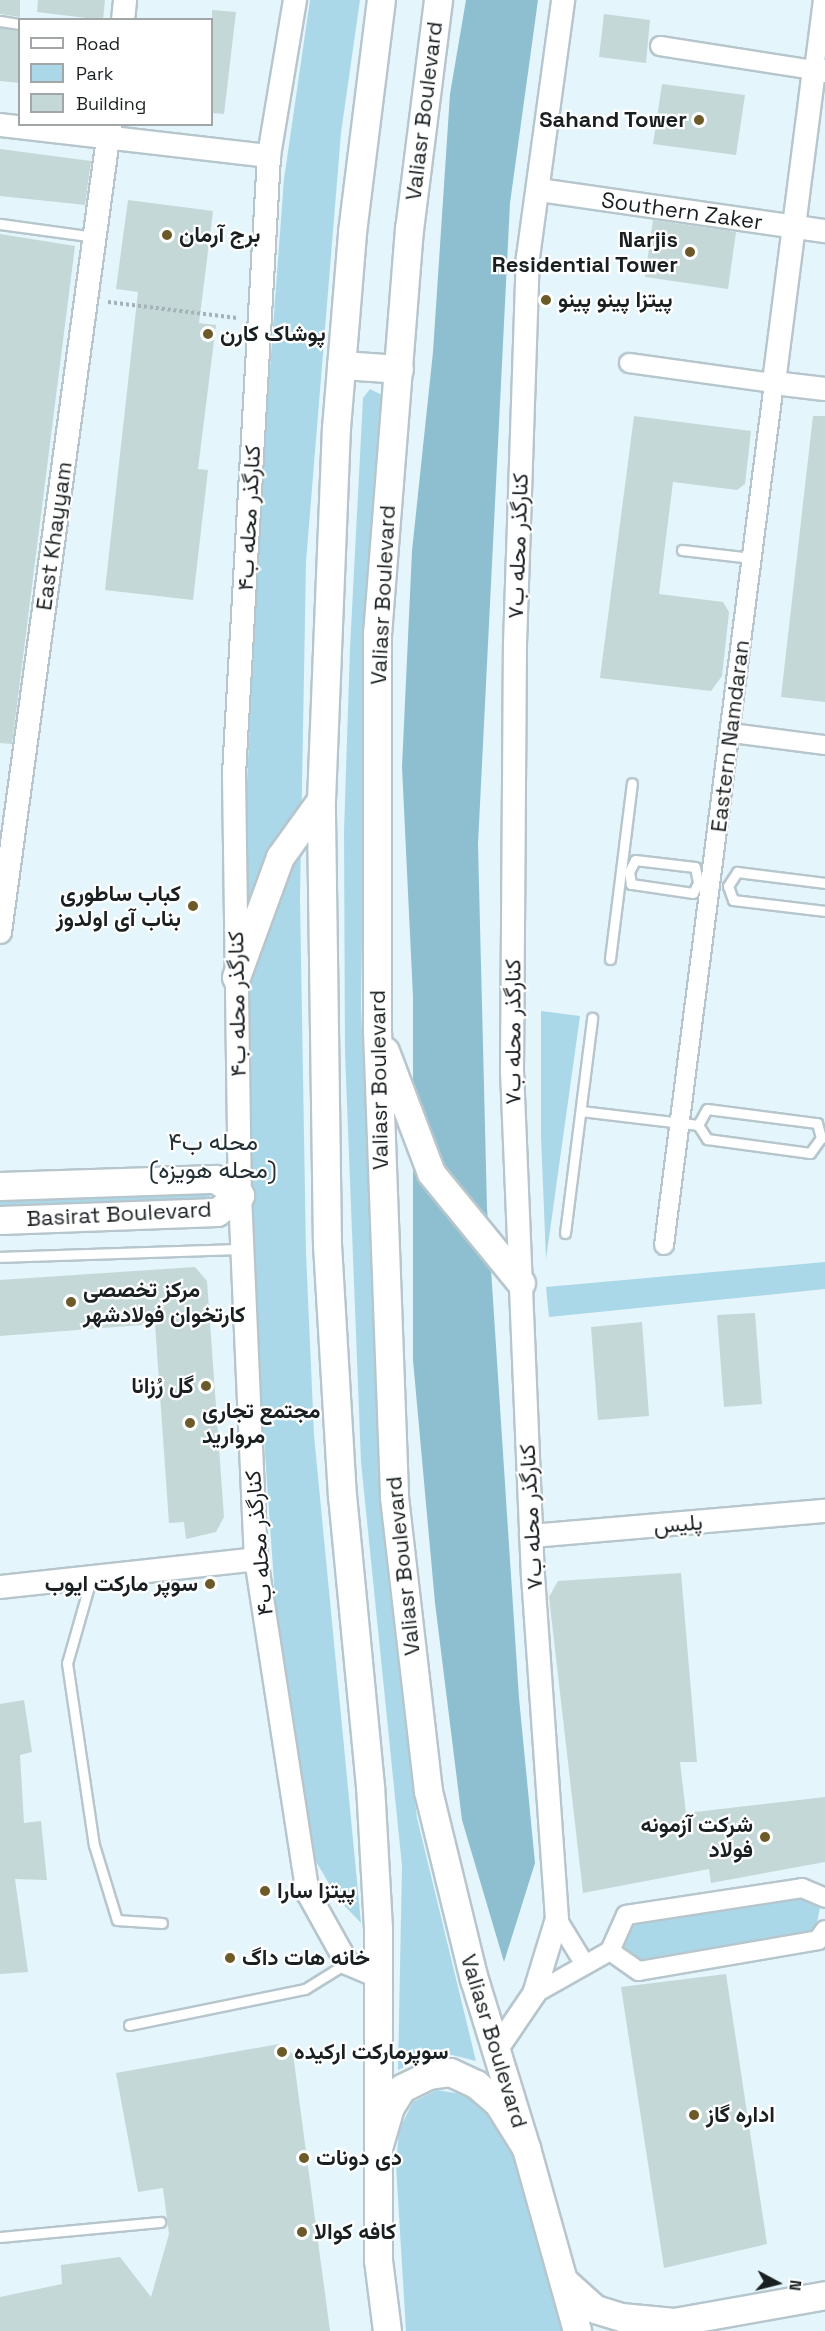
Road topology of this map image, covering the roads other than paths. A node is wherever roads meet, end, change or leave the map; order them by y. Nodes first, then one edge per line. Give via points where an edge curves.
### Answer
1 (126, 0) edge
2 (288, 0) edge
3 (295, 0) edge
4 (381, 0) edge
5 (438, 0) edge
6 (563, 0) edge
7 (823, 0) edge
8 (123, 18) edge
9 (0, 21) edge
10 (18, 24) edge
11 (291, 24) junction
12 (660, 46) dead end
13 (820, 71) edge
14 (0, 125) edge
15 (109, 132) edge
16 (269, 156) junction
17 (539, 190) junction
18 (0, 224) edge
19 (791, 227) junction
20 (825, 231) edge
21 (95, 237) junction
22 (629, 363) dead end
23 (341, 365) junction
24 (399, 369) junction
25 (774, 383) junction
26 (825, 389) edge
27 (682, 550) dead end
28 (752, 558) junction
29 (732, 733) junction
30 (825, 745) edge
31 (632, 783) dead end
32 (321, 800) junction
33 (625, 872) junction
34 (825, 883) edge
35 (712, 885) junction
36 (825, 911) edge
37 (0, 932) edge
38 (610, 959) dead end
39 (236, 977) junction
40 (592, 1018) dead end
41 (377, 1030) junction
42 (581, 1111) junction
43 (689, 1124) junction
44 (823, 1138) edge
45 (0, 1186) edge
46 (240, 1195) junction
47 (0, 1220) edge
48 (565, 1233) dead end
49 (664, 1245) dead end
50 (242, 1249) junction
51 (0, 1257) edge
52 (521, 1283) junction
53 (825, 1511) edge
54 (531, 1536) junction
55 (256, 1559) junction
56 (92, 1577) junction
57 (0, 1587) edge
58 (825, 1898) edge
59 (557, 1919) junction
60 (162, 1923) dead end
61 (825, 1930) edge
62 (610, 1951) junction
63 (347, 1963) junction
64 (584, 1963) junction
65 (378, 1976) junction
66 (534, 1994) junction
67 (129, 2025) dead end
68 (496, 2050) junction
69 (378, 2148) junction
70 (526, 2148) junction
71 (160, 2222) dead end
72 (0, 2237) edge
73 (565, 2282) junction
74 (382, 2289) junction
75 (825, 2295) edge
76 (618, 2324) edge
77 (374, 2331) edge
78 (387, 2331) edge
79 (577, 2331) edge

1 - 8 street
2 - 11 lane
3 - 11 street, کنارگذر محله ب۴
4 - 23 main road
5 - 24 main road, Valiasr Boulevard via 409,228
6 - 17 street, کنارگذر محله ب۷
7 - 13 street
9 - 10 lane
11 - 16 street, کنارگذر محله ب۴
12 - 13 street
13 - 19 street, Eastern Namdaran
14 - 15 street
15 - 16 street
15 - 21 street, East Khayyam
16 - 39 street, کنارگذر محله ب۴ via 234,775
17 - 19 street, Southern Zaker
17 - 52 street, کنارگذر محله ب۷ via 528,257 515,644 512,1070
18 - 21 lane
19 - 20 street, Southern Zaker
19 - 25 street, Eastern Namdaran
21 - 37 street, East Khayyam
22 - 25 street
23 - 24 main road
23 - 32 main road
24 - 41 main road, Valiasr Boulevard via 377,633
25 - 26 street
25 - 28 street, Eastern Namdaran
27 - 28 lane
28 - 29 street, Eastern Namdaran
29 - 30 street
29 - 35 street, Eastern Namdaran
31 - 33 lane
32 - 39 main road via 280,857
32 - 65 main road via 327,1245 342,1497 370,1786
33 - 35 lane via 631,884 693,893
33 - 35 lane via 636,860 695,867
33 - 38 lane
34 - 35 lane via 737,872
35 - 36 lane via 733,900
35 - 43 street, Eastern Namdaran
39 - 46 street, کنارگذر محله ب۴
40 - 42 lane
41 - 52 main road via 431,1173
41 - 68 main road, Valiasr Boulevard via 394,1497 423,1756 433,1813
42 - 43 lane
42 - 48 lane
43 - 44 lane via 707,1139 810,1153
43 - 44 lane via 707,1109 817,1123
43 - 49 street, Eastern Namdaran
45 - 46 main road, Basirat Boulevard via 215,1179
46 - 47 main road, Basirat Boulevard via 217,1212
46 - 50 street, کنارگذر محله ب۴
50 - 51 lane
50 - 55 street, کنارگذر محله ب۴
52 - 54 street, کنارگذر محله ب۷
53 - 54 street, پلیس
54 - 59 street, کنارگذر محله ب۷
55 - 56 street
55 - 63 street, کنارگذر محله ب۴ via 308,1893
56 - 57 street
56 - 60 lane via 67,1663 94,1845 117,1920
58 - 62 street via 802,1888 626,1915
59 - 64 street
59 - 66 street, کنارگذر محله ب۷
61 - 62 street via 818,1940 639,1971
62 - 64 street
63 - 65 street
63 - 67 lane via 305,1989
64 - 66 street
65 - 69 main road
66 - 68 street, کنارگذر محله ب۷
68 - 70 main road, Valiasr Boulevard
69 - 70 main road via 390,2107 402,2088 429,2075 450,2072 476,2084 498,2103
69 - 74 main road
70 - 73 main road
71 - 72 lane
73 - 76 main road
73 - 79 main road
74 - 77 main road
74 - 78 main road
75 - 76 main road via 674,2322

